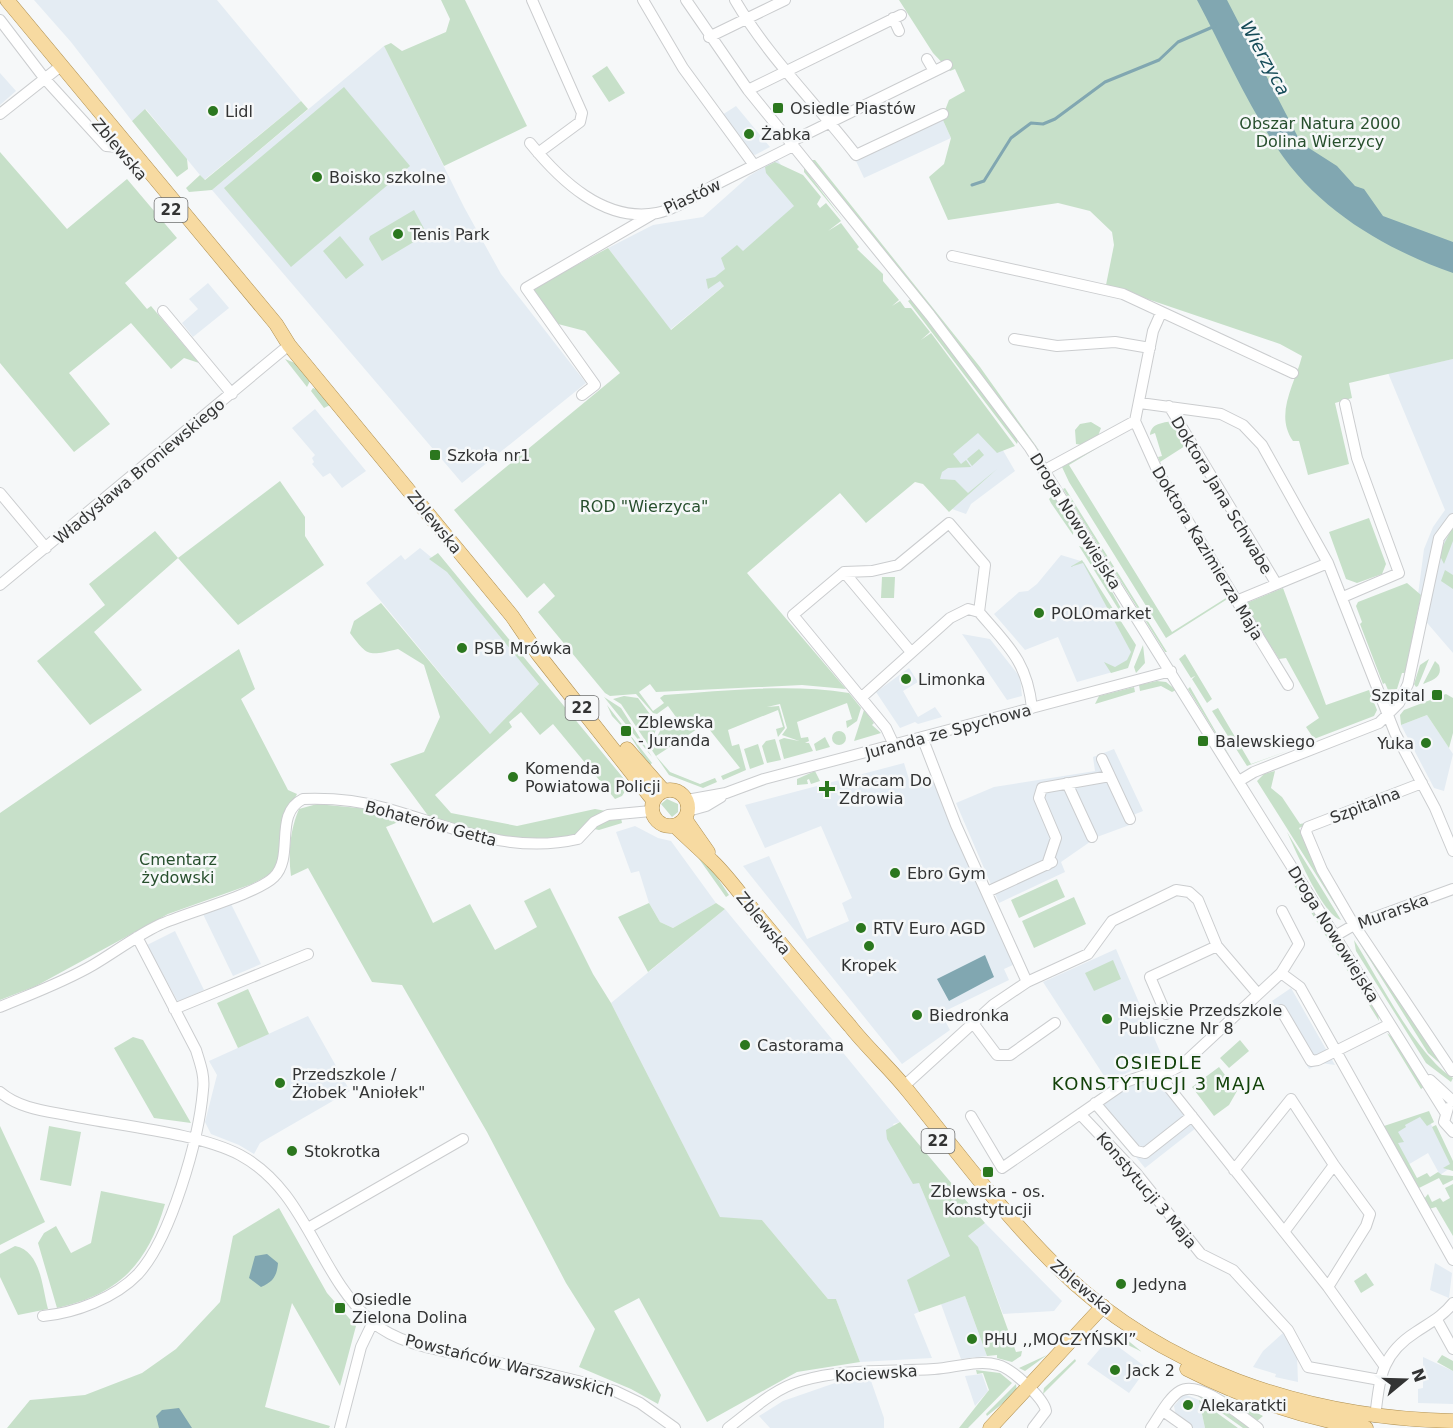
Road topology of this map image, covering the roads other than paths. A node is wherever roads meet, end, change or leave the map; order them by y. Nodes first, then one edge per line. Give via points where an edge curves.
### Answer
1 (7, 0) edge
2 (532, 0) edge
3 (642, 0) edge
4 (686, 0) edge
5 (735, 0) edge
6 (785, 0) edge
7 (0, 3) edge
8 (746, 19) junction
9 (0, 20) edge
10 (899, 31) dead end
11 (709, 37) junction
12 (927, 59) dead end
13 (946, 65) dead end
14 (786, 71) junction
15 (934, 71) junction
16 (54, 72) junction
17 (748, 90) junction
18 (0, 114) edge
19 (943, 114) dead end
20 (828, 122) junction
21 (530, 143) dead end
22 (791, 144) junction
23 (538, 153) junction
24 (754, 165) junction
25 (656, 213) junction
26 (952, 256) dead end
27 (163, 311) dead end
28 (1161, 313) junction
29 (1014, 339) dead end
30 (289, 345) junction
31 (1150, 348) junction
32 (1293, 373) dead end
33 (232, 394) junction
34 (582, 395) dead end
35 (1140, 403) junction
36 (1345, 404) dead end
37 (1169, 406) junction
38 (1135, 421) junction
39 (1045, 470) junction
40 (0, 493) edge
41 (1453, 519) edge
42 (46, 548) junction
43 (1328, 563) junction
44 (844, 572) junction
45 (1276, 583) junction
46 (0, 585) edge
47 (1343, 597) junction
48 (1236, 601) junction
49 (979, 612) junction
50 (911, 652) junction
51 (1171, 671) junction
52 (1288, 685) dead end
53 (862, 697) junction
54 (1032, 708) junction
55 (1388, 714) junction
56 (922, 737) junction
57 (894, 745) junction
58 (1102, 759) dead end
59 (1110, 776) junction
60 (1239, 780) junction
61 (1067, 783) junction
62 (1422, 783) junction
63 (656, 800) junction
64 (684, 814) junction
65 (1130, 819) dead end
66 (1092, 837) dead end
67 (1453, 852) edge
68 (1453, 889) edge
69 (987, 892) junction
70 (1282, 911) dead end
71 (1354, 925) junction
72 (1335, 936) junction
73 (137, 937) junction
74 (1216, 946) junction
75 (308, 954) dead end
76 (1281, 973) junction
77 (1027, 981) junction
78 (1258, 994) junction
79 (0, 1007) edge
80 (174, 1009) junction
81 (1281, 1010) dead end
82 (1166, 1014) dead end
83 (973, 1023) junction
84 (1055, 1023) dead end
85 (1390, 1024) junction
86 (861, 1040) junction
87 (1334, 1051) junction
88 (1452, 1071) edge
89 (1162, 1075) junction
90 (904, 1086) junction
91 (0, 1092) edge
92 (1095, 1103) junction
93 (1450, 1105) edge
94 (1080, 1114) junction
95 (971, 1116) dead end
96 (1192, 1116) junction
97 (1453, 1132) edge
98 (463, 1139) dead end
99 (194, 1140) junction
100 (1334, 1165) junction
101 (1234, 1170) junction
102 (308, 1228) junction
103 (1284, 1232) junction
104 (1453, 1260) edge
105 (1328, 1287) junction
106 (1453, 1302) edge
107 (1100, 1310) junction
108 (43, 1316) dead end
109 (1437, 1320) junction
110 (373, 1322) junction
111 (1453, 1349) edge
112 (1383, 1364) junction
113 (1380, 1380) junction
114 (1029, 1388) junction
115 (1163, 1411) junction
116 (1453, 1421) edge
117 (1371, 1422) edge
118 (340, 1428) edge
119 (675, 1428) edge
120 (728, 1428) edge
121 (990, 1428) edge
122 (1033, 1428) edge
123 (1151, 1428) edge
124 (1187, 1428) edge
125 (1258, 1428) edge

1 - 16 main road, Zblewska / 22
2 - 23 street via 582,113 580,122
3 - 24 street via 682,68
4 - 11 street, Droga Nowowiejska
5 - 8 street
6 - 8 street
7 - 16 main road, Zblewska / 22
8 - 11 street
8 - 14 street
9 - 16 street
10 - 14 street via 897,17
11 - 17 street, Droga Nowowiejska
12 - 15 street
13 - 15 street, Piastów
14 - 17 street
14 - 20 street
15 - 20 street, Piastów
16 - 18 street
16 - 30 main road, Zblewska / 22 via 266,324
16 - 30 main road, Zblewska / 22 via 276,324
17 - 22 street, Droga Nowowiejska
19 - 20 street via 856,154
20 - 22 street, Piastów
21 - 23 street, Piastów
22 - 24 street, Piastów
22 - 39 street, Droga Nowowiejska via 973,370
23 - 25 street, Piastów via 573,188 601,204 628,213
24 - 25 street, Piastów
25 - 34 street via 526,288 595,385
26 - 28 street via 1123,294
27 - 33 street, Władysława Broniewskiego
28 - 31 street
28 - 32 street
29 - 31 street via 1057,346 1115,342
30 - 33 street, Władysława Broniewskiego
30 - 63 main road, Zblewska / 22 via 512,616
31 - 35 street
33 - 42 street, Władysława Broniewskiego
35 - 37 street
35 - 38 street
36 - 47 street via 1357,458 1399,573
37 - 43 street via 1221,414 1243,425 1262,446
37 - 45 street, Doktora Jana Schwabe
38 - 39 street
38 - 48 street, Doktora Kazimierza Maja via 1158,472
39 - 51 street, Droga Nowowiejska
40 - 42 street, Władysława Broniewskiego
41 - 55 street via 1439,538 1407,684
42 - 46 street, Władysława Broniewskiego
43 - 45 street
43 - 47 street
44 - 49 street via 898,565 949,522 984,564
44 - 50 street
44 - 53 street via 793,615
45 - 48 street
47 - 55 street
48 - 52 street, Doktora Kazimierza Maja
49 - 50 street via 968,609 950,618
49 - 54 street via 1018,657
50 - 53 street
51 - 54 street, Juranda ze Spychowa
51 - 60 street, Droga Nowowiejska
53 - 57 street via 889,732
54 - 56 street, Juranda ze Spychowa
55 - 60 street via 1379,723
55 - 62 street
56 - 57 street, Juranda ze Spychowa
56 - 69 street
57 - 64 street, Juranda ze Spychowa via 764,779
58 - 59 street
59 - 61 street
59 - 65 street
60 - 72 street, Droga Nowowiejska
61 - 66 street
61 - 69 street via 1042,788 1039,798 1056,838 1052,862
62 - 67 street
62 - 71 street, Szpitalna via 1308,827 1310,847
63 - 64 main road, 22 via 677,791
63 - 64 main road, 22 via 663,825
63 - 73 street, Bohaterów Getta via 608,814 594,822 583,836 559,843 515,844 457,832 382,807 303,799 289,811 283,858 274,877
64 - 86 main road, Zblewska / 22 via 713,862
68 - 71 street, Murarska
69 - 77 street
70 - 76 street via 1299,944
71 - 72 street, Murarska
71 - 88 street
72 - 85 street, Droga Nowowiejska
73 - 79 street, Bohaterów Getta via 91,966
73 - 80 street
74 - 77 street via 1198,900 1188,892 1176,890 1112,921 1088,954
74 - 78 street
74 - 82 street via 1150,977
75 - 80 street
76 - 78 street
76 - 87 street via 1300,987
77 - 83 street
78 - 89 street via 1182,1065
80 - 99 street via 202,1069 204,1089
81 - 87 street via 1311,1061
83 - 84 street via 997,1055 1010,1055
83 - 90 street
85 - 87 street
85 - 93 street, Droga Nowowiejska via 1423,1074
86 - 90 main road, Zblewska / 22
86 - 107 main road, Zblewska / 22 via 891,1083 1019,1240 1067,1288
87 - 104 street
89 - 92 street via 1148,1074 1128,1081
89 - 96 street
90 - 107 main road, Zblewska / 22 via 1025,1234
91 - 99 street, Powstańców Warszawskich via 14,1102 42,1110
92 - 94 street
92 - 96 street via 1136,1151 1145,1153
93 - 97 street, Droga Nowowiejska via 1444,1122
94 - 95 street via 1002,1168
94 - 113 street, Konstytucji 3 Maja via 1137,1174 1201,1254 1233,1270 1280,1322 1308,1367
96 - 101 street
98 - 102 street
99 - 102 street, Powstańców Warszawskich via 222,1147 259,1168 277,1182
99 - 108 street via 164,1231 138,1274 99,1300
100 - 101 street via 1291,1099
100 - 103 street
100 - 105 street via 1370,1214
101 - 103 street
102 - 110 street, Powstańców Warszawskich via 347,1295
103 - 105 street
105 - 112 street
106 - 109 street
107 - 114 main road
107 - 117 main road, Zblewska / 22 via 1175,1353 1235,1380
109 - 111 street
109 - 112 street via 1414,1333
110 - 118 street via 362,1347
110 - 119 street, Powstańców Warszawskich via 388,1333 427,1347 615,1391
112 - 113 street
113 - 117 street
114 - 120 street, Kociewska via 998,1365 847,1372 800,1381 774,1392
114 - 121 main road
114 - 122 street, Kociewska via 1046,1411
115 - 123 street
115 - 124 street
115 - 125 street via 1178,1392 1187,1388 1202,1390
116 - 117 main road, Zblewska / 22

